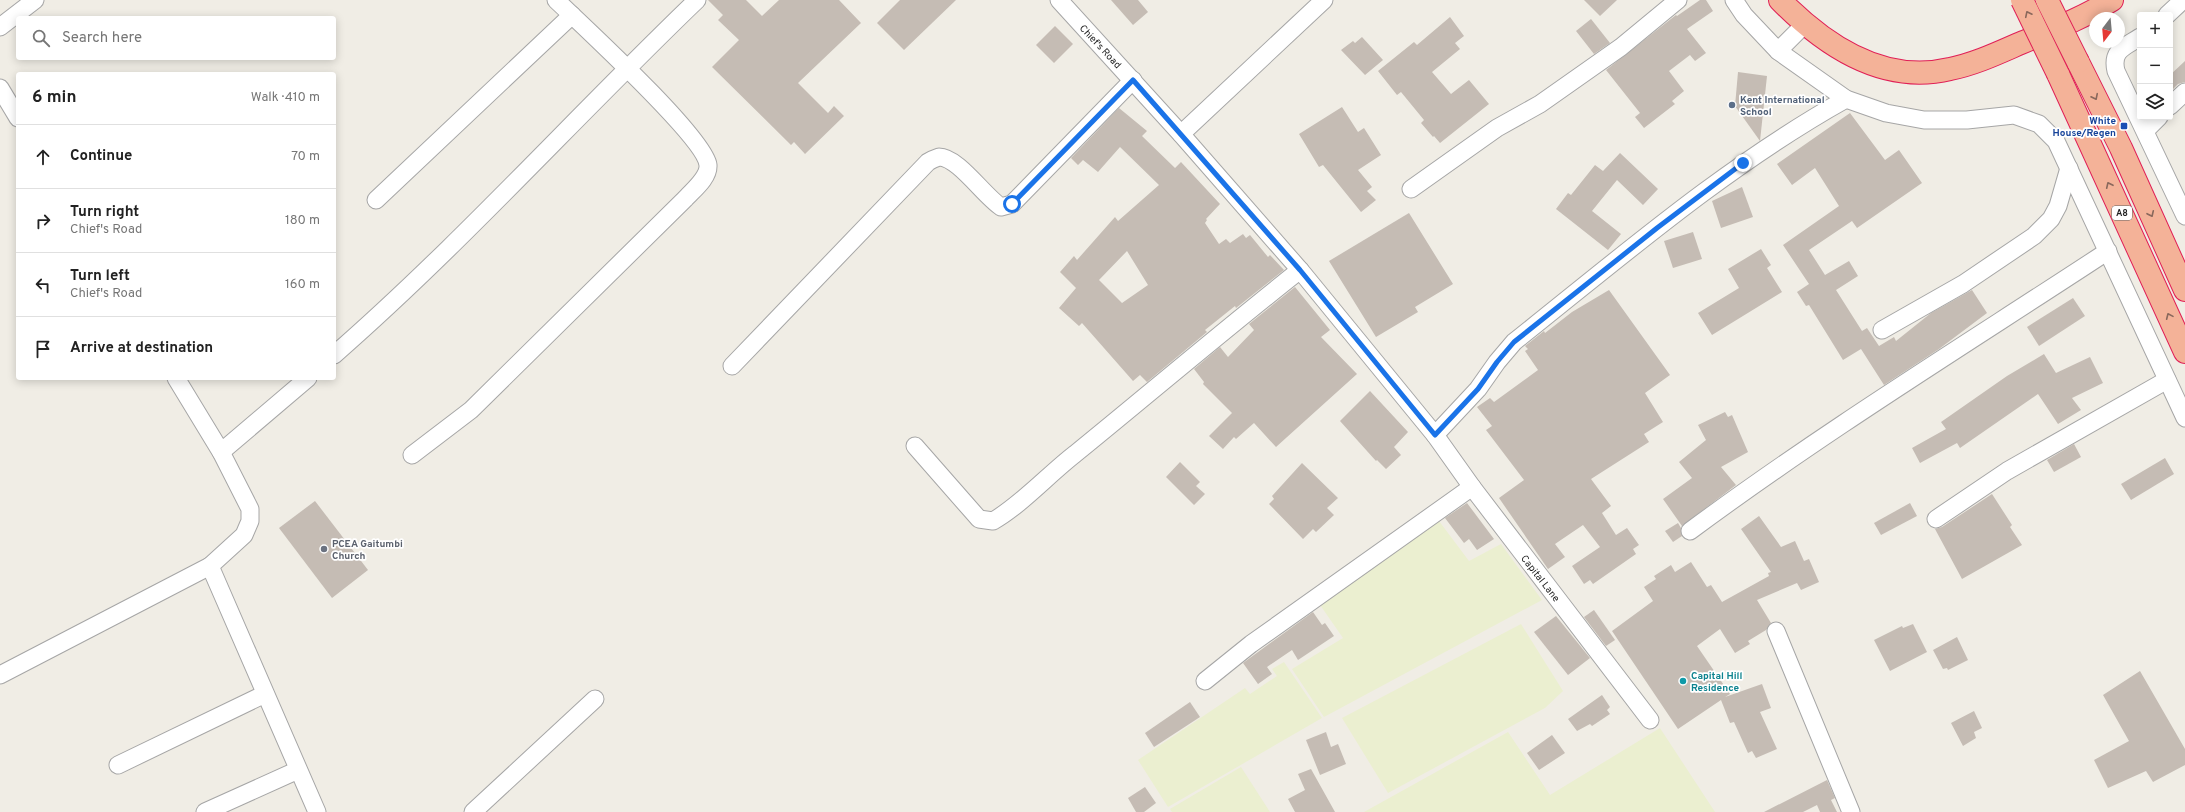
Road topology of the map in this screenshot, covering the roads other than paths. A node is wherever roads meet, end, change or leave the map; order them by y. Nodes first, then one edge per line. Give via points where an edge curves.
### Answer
1 (35, 0) edge
2 (556, 0) edge
3 (697, 0) edge
4 (1058, 0) edge
5 (1324, 0) edge
6 (1678, 0) edge
7 (1734, 0) edge
8 (1780, 0) edge
9 (2022, 0) edge
10 (2047, 0) edge
11 (2112, 0) edge
12 (2183, 0) edge
13 (2170, 12) edge
14 (572, 15) junction
15 (1804, 25) junction
16 (0, 27) edge
17 (2137, 39) edge
18 (1778, 51) junction
19 (626, 67) junction
20 (1133, 80) junction
21 (0, 88) edge
22 (2185, 92) edge
23 (1846, 99) junction
24 (2173, 103) edge
25 (16, 115) edge
26 (2156, 120) edge
27 (2146, 130) junction
28 (1182, 134) junction
29 (2069, 168) junction
30 (1411, 189) dead end
31 (376, 200) dead end
32 (2185, 216) edge
33 (2108, 251) junction
34 (1300, 270) junction
35 (2185, 290) edge
36 (1882, 330) dead end
37 (2185, 352) edge
38 (336, 353) edge
39 (732, 366) dead end
40 (177, 380) edge
41 (306, 380) edge
42 (2167, 380) junction
43 (2185, 418) edge
44 (1435, 435) junction
45 (916, 446) dead end
46 (221, 452) junction
47 (412, 454) dead end
48 (1472, 487) junction
49 (1936, 519) dead end
50 (1690, 531) dead end
51 (210, 566) junction
52 (1776, 632) dead end
53 (0, 675) edge
54 (1205, 681) dead end
55 (265, 694) junction
56 (595, 699) dead end
57 (1650, 720) dead end
58 (118, 765) dead end
59 (298, 770) junction
60 (205, 812) edge
61 (316, 812) edge
62 (473, 812) edge
63 (1851, 812) edge

1 - 16 street
2 - 14 street
3 - 19 street
4 - 20 street, Chief's Road
5 - 28 street
6 - 30 street via 1621,46 1540,104 1497,128
7 - 18 street via 1744,15
8 - 15 highway
37 -> 9 highway, A8, bridge
10 -> 35 highway, A8, bridge via 2120,148
11 - 15 highway via 2089,14 1979,60 1949,70 1926,72 1893,70 1863,61 1834,46
12 - 13 street
14 - 19 street
14 - 31 street
15 - 18 street
17 - 27 street via 2116,53 2114,62 2116,71
18 - 23 street
19 - 38 street via 430,266
19 - 47 street via 686,130 706,156 706,173 685,199 471,410
20 - 28 street, Chief's Road
20 - 39 street via 1012,204 1001,207 990,199 961,167 948,159 939,157 928,162
21 - 25 street
22 - 24 street
23 - 29 street via 1886,113 1924,120 1967,120 2014,115 2039,124 2056,141
23 - 44 street via 1743,163 1514,342 1478,389
26 - 27 street
27 - 32 street
28 - 34 street, Chief's Road
29 - 33 street
29 - 36 street via 2058,206 2051,219 2034,236 1963,284
33 - 42 street
33 - 50 street via 1850,418
34 - 44 street, Chief's Road
34 - 45 street via 1223,330 1004,515 993,521 979,518 972,512
40 - 46 street
41 - 46 street
42 - 43 street
42 - 49 street via 2007,471
44 - 48 street, Capital Lane
46 - 51 street via 250,509 250,521 244,535
48 - 54 street via 1251,644
48 - 57 street, Capital Lane
51 - 53 street
51 - 55 street
52 - 63 street
55 - 58 street
55 - 59 street
56 - 62 street
59 - 60 street
59 - 61 street

